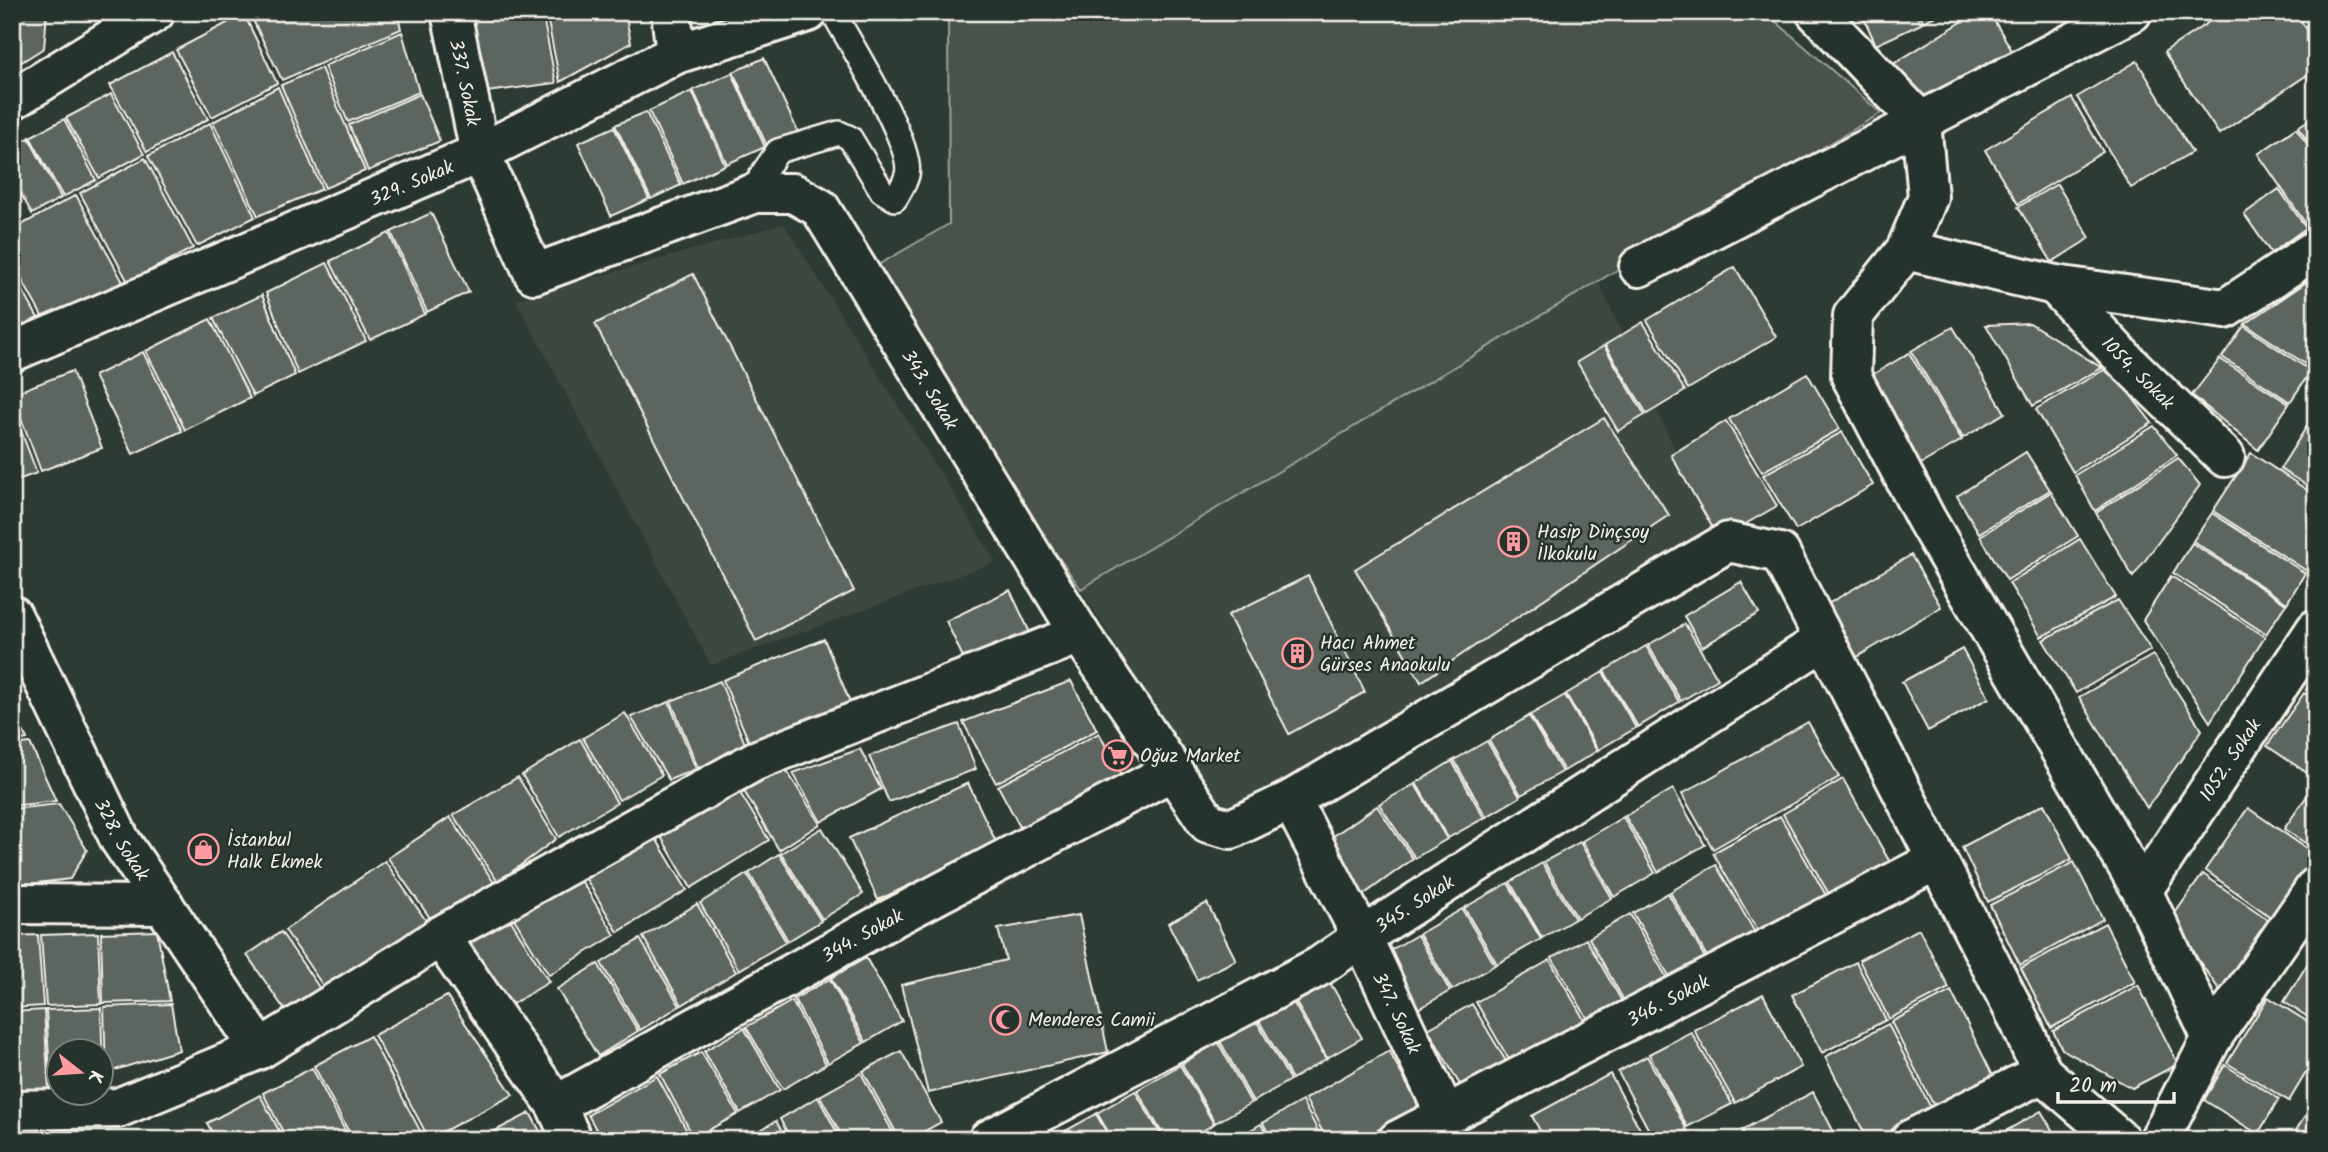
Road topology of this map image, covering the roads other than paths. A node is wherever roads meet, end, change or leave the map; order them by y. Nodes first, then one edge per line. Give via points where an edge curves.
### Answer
1 (155, 12) edge
2 (451, 12) edge
3 (671, 12) edge
4 (807, 12) edge
5 (833, 12) edge
6 (1816, 12) edge
7 (2132, 12) edge
8 (676, 54) junction
9 (12, 100) edge
10 (1922, 122) junction
11 (480, 153) junction
12 (755, 192) junction
13 (2316, 249) edge
14 (1906, 250) junction
15 (1639, 267) dead end
16 (534, 274) joint
17 (2055, 285) junction
18 (12, 352) edge
19 (2225, 457) dead end
20 (2316, 629) edge
21 (16, 634) edge
22 (1080, 634) junction
23 (1824, 640) junction
24 (1172, 771) junction
25 (1290, 800) junction
26 (1937, 860) junction
27 (2316, 887) edge
28 (2142, 891) junction
29 (12, 904) edge
30 (164, 905) junction
31 (440, 936) junction
32 (1362, 937) junction
33 (2212, 1038) junction
34 (260, 1049) junction
35 (2042, 1073) junction
36 (556, 1105) junction
37 (12, 1110) edge
38 (1446, 1114) junction
39 (123, 1124) edge
40 (572, 1140) edge
41 (988, 1140) edge
42 (1398, 1140) edge
43 (1910, 1140) edge
44 (2120, 1140) edge
45 (2159, 1140) edge

1 - 9 street
2 - 11 street, 337. Sokak
3 - 8 street
4 - 8 street, 329. Sokak
5 - 12 lane via 898,132 908,174 895,199 882,191 850,138 839,133 778,151
6 - 10 street
7 - 10 street
8 - 11 street, 329. Sokak
10 - 14 street via 1928,197
10 - 15 street
11 - 16 street, 337. Sokak
11 - 18 street, 329. Sokak
12 - 16 street, 343. Sokak
12 - 22 street, 343. Sokak via 793,192 820,208
13 - 17 street via 2225,309
14 - 17 street
14 - 28 street via 1853,316 1851,376 1926,519
17 - 19 street, 1054. Sokak
20 - 28 street, 1052. Sokak
21 - 30 street, 328. Sokak via 120,840
22 - 24 street, 343. Sokak
22 - 31 street via 755,761
23 - 25 street via 1780,553 1728,542
23 - 26 street
23 - 32 street, 345. Sokak
24 - 25 street, 343. Sokak via 1208,824 1231,829
24 - 36 street, 344. Sokak via 883,923
25 - 32 street, 347. Sokak
26 - 35 street
26 - 38 street, 346. Sokak
27 - 33 street
28 - 33 street
29 - 30 street
30 - 34 street, 328. Sokak
31 - 34 street
31 - 36 street
32 - 38 street, 347. Sokak
32 - 41 street, 345. Sokak via 1320,966
33 - 45 street
34 - 39 street
35 - 43 street
35 - 44 street
36 - 40 street
37 - 39 street
38 - 42 street, 346. Sokak

